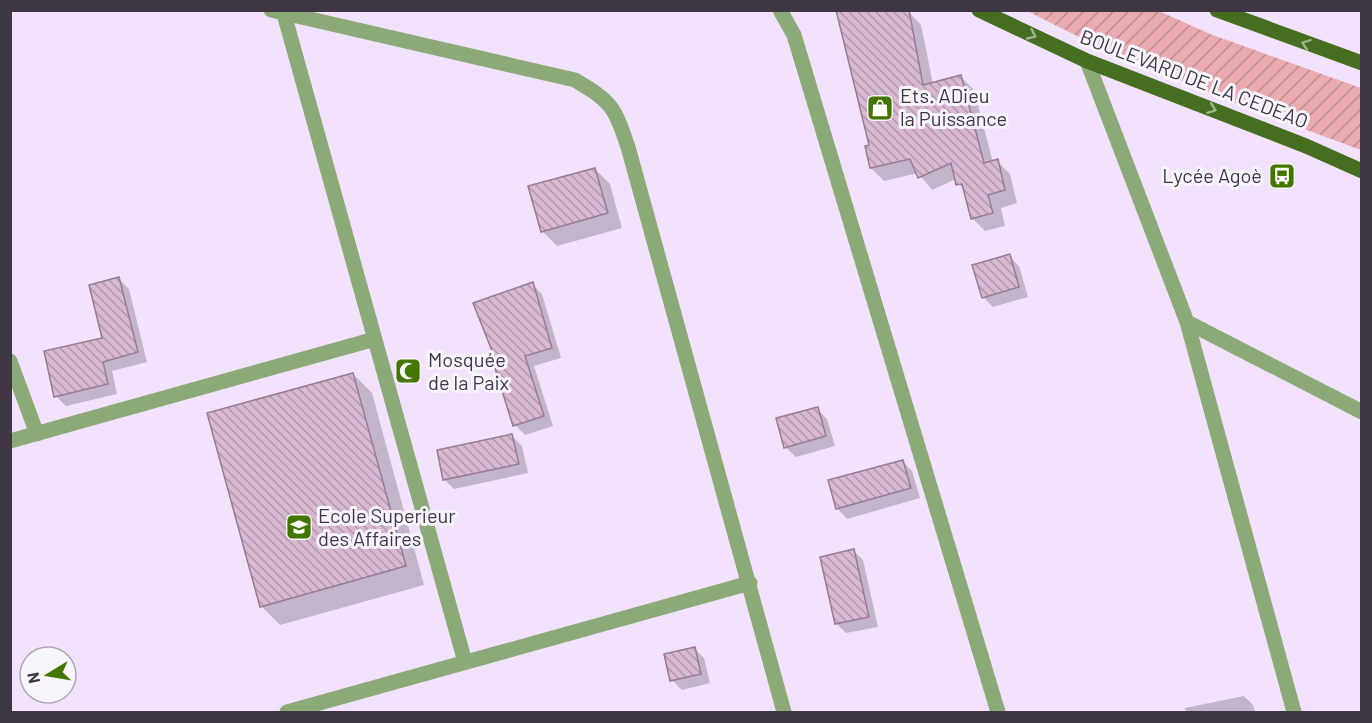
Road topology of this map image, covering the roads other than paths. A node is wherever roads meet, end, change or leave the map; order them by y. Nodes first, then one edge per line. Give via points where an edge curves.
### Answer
1 (780, 10) edge
2 (979, 10) edge
3 (1217, 10) edge
4 (278, 12) edge
5 (1087, 61) junction
6 (1362, 63) edge
7 (1362, 171) edge
8 (1187, 322) junction
9 (375, 339) junction
10 (10, 361) edge
11 (1362, 412) edge
12 (37, 434) junction
13 (10, 441) edge
14 (750, 583) junction
15 (465, 662) junction
16 (287, 712) edge
17 (784, 712) edge
18 (998, 712) edge
19 (1294, 712) edge

1 - 18 street via 794,35
2 -> 5 main road, BOULEVARD DE LA CEDEAO
6 -> 3 main road
4 - 9 street
4 - 14 street via 575,80 605,98 628,147
5 -> 7 main road, BOULEVARD DE LA CEDEAO
5 - 8 street
8 - 11 street
8 - 19 street
9 - 12 street
9 - 15 street
10 - 12 street
12 - 13 street
14 - 15 street
14 - 17 street
15 - 16 street

